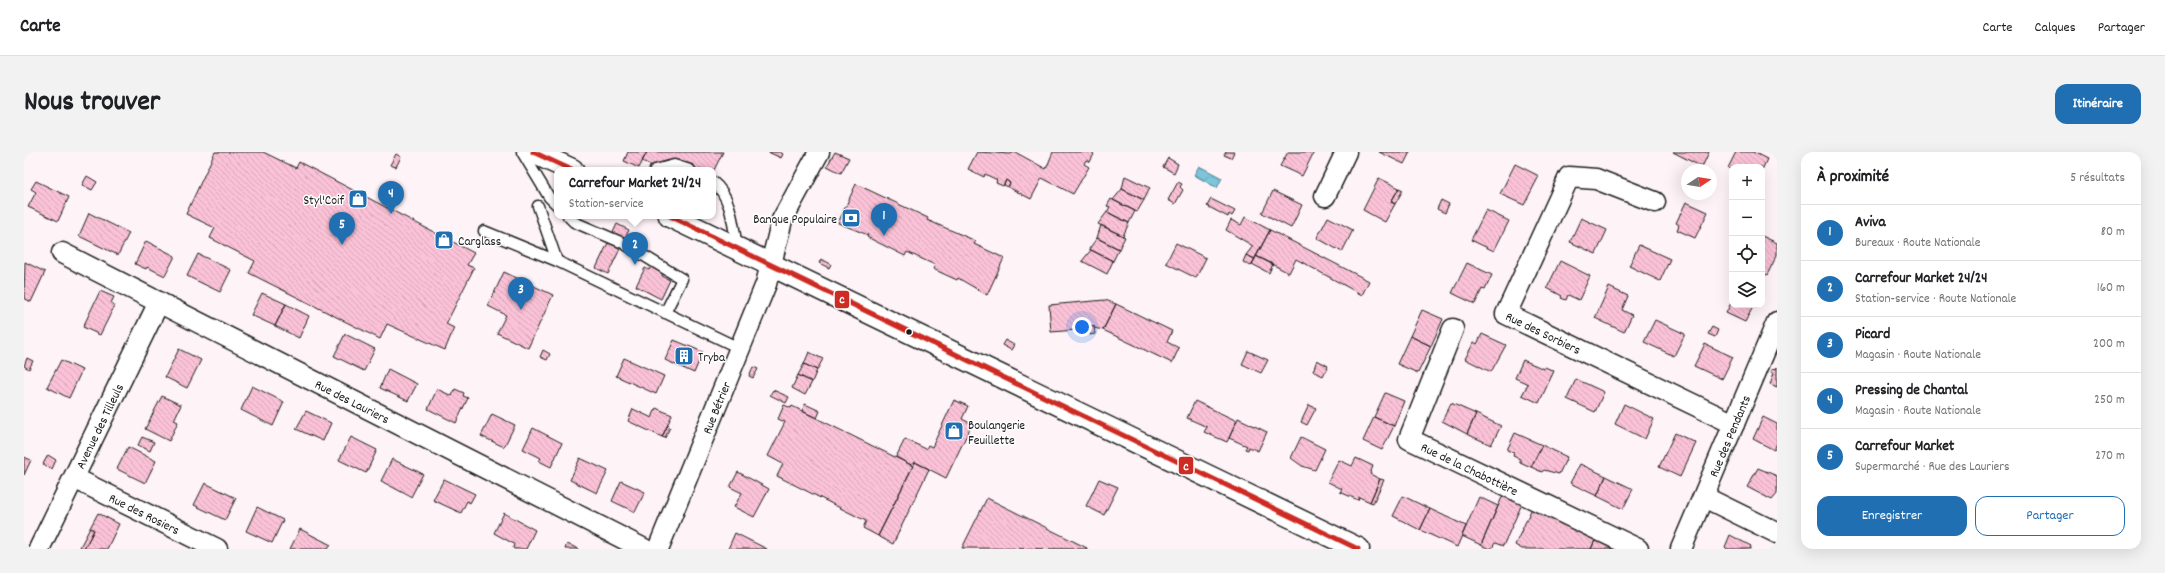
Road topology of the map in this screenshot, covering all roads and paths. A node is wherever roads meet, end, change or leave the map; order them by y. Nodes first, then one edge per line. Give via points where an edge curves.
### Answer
1 (522, 152) edge
2 (533, 152) edge
3 (820, 152) edge
4 (1346, 152) edge
5 (566, 167) edge
6 (666, 167) edge
7 (680, 167) edge
8 (716, 185) edge
9 (1325, 196) dead end
10 (554, 202) edge
11 (1655, 202) dead end
12 (538, 206) dead end
13 (571, 219) edge
14 (676, 219) edge
15 (484, 231) dead end
16 (737, 248) junction
17 (62, 253) dead end
18 (557, 261) junction
19 (771, 265) junction
20 (159, 302) junction
21 (665, 312) junction
22 (1777, 322) edge
23 (1453, 329) dead end
24 (739, 348) junction
25 (1734, 424) junction
26 (74, 478) junction
27 (1704, 497) junction
28 (1777, 533) edge
29 (39, 549) edge
30 (217, 549) edge
31 (644, 549) edge
32 (658, 549) edge
33 (1358, 549) edge
34 (1638, 549) edge
35 (1681, 549) edge

1 - 10 lane
2 - 5 main road
3 - 19 street, Rue Bétrier via 782,220
4 - 9 street
6 - 7 lane
8 - 16 lane via 723,193 731,211
11 - 25 street, Rue des Sorbiers via 1596,179 1569,177 1506,314
12 - 18 lane
13 - 21 lane via 622,243 682,279
14 - 16 main road
15 - 18 lane
16 - 19 main road
17 - 20 street, Rue des Lauriers
18 - 21 lane
19 - 24 street, Rue Bétrier via 766,284
19 - 33 main road
20 - 26 street, Avenue des Tilleuls
20 - 31 street, Rue des Lauriers
21 - 24 lane
22 - 25 street, Rue des Pendants
23 - 34 street, Rue de la Chabottière via 1409,439
24 - 32 street, Rue Bétrier
25 - 27 street, Rue des Pendants
26 - 29 street, Avenue des Tilleuls
26 - 30 street, Rue des Rosiers
27 - 28 street
27 - 35 street, Rue des Pendants

